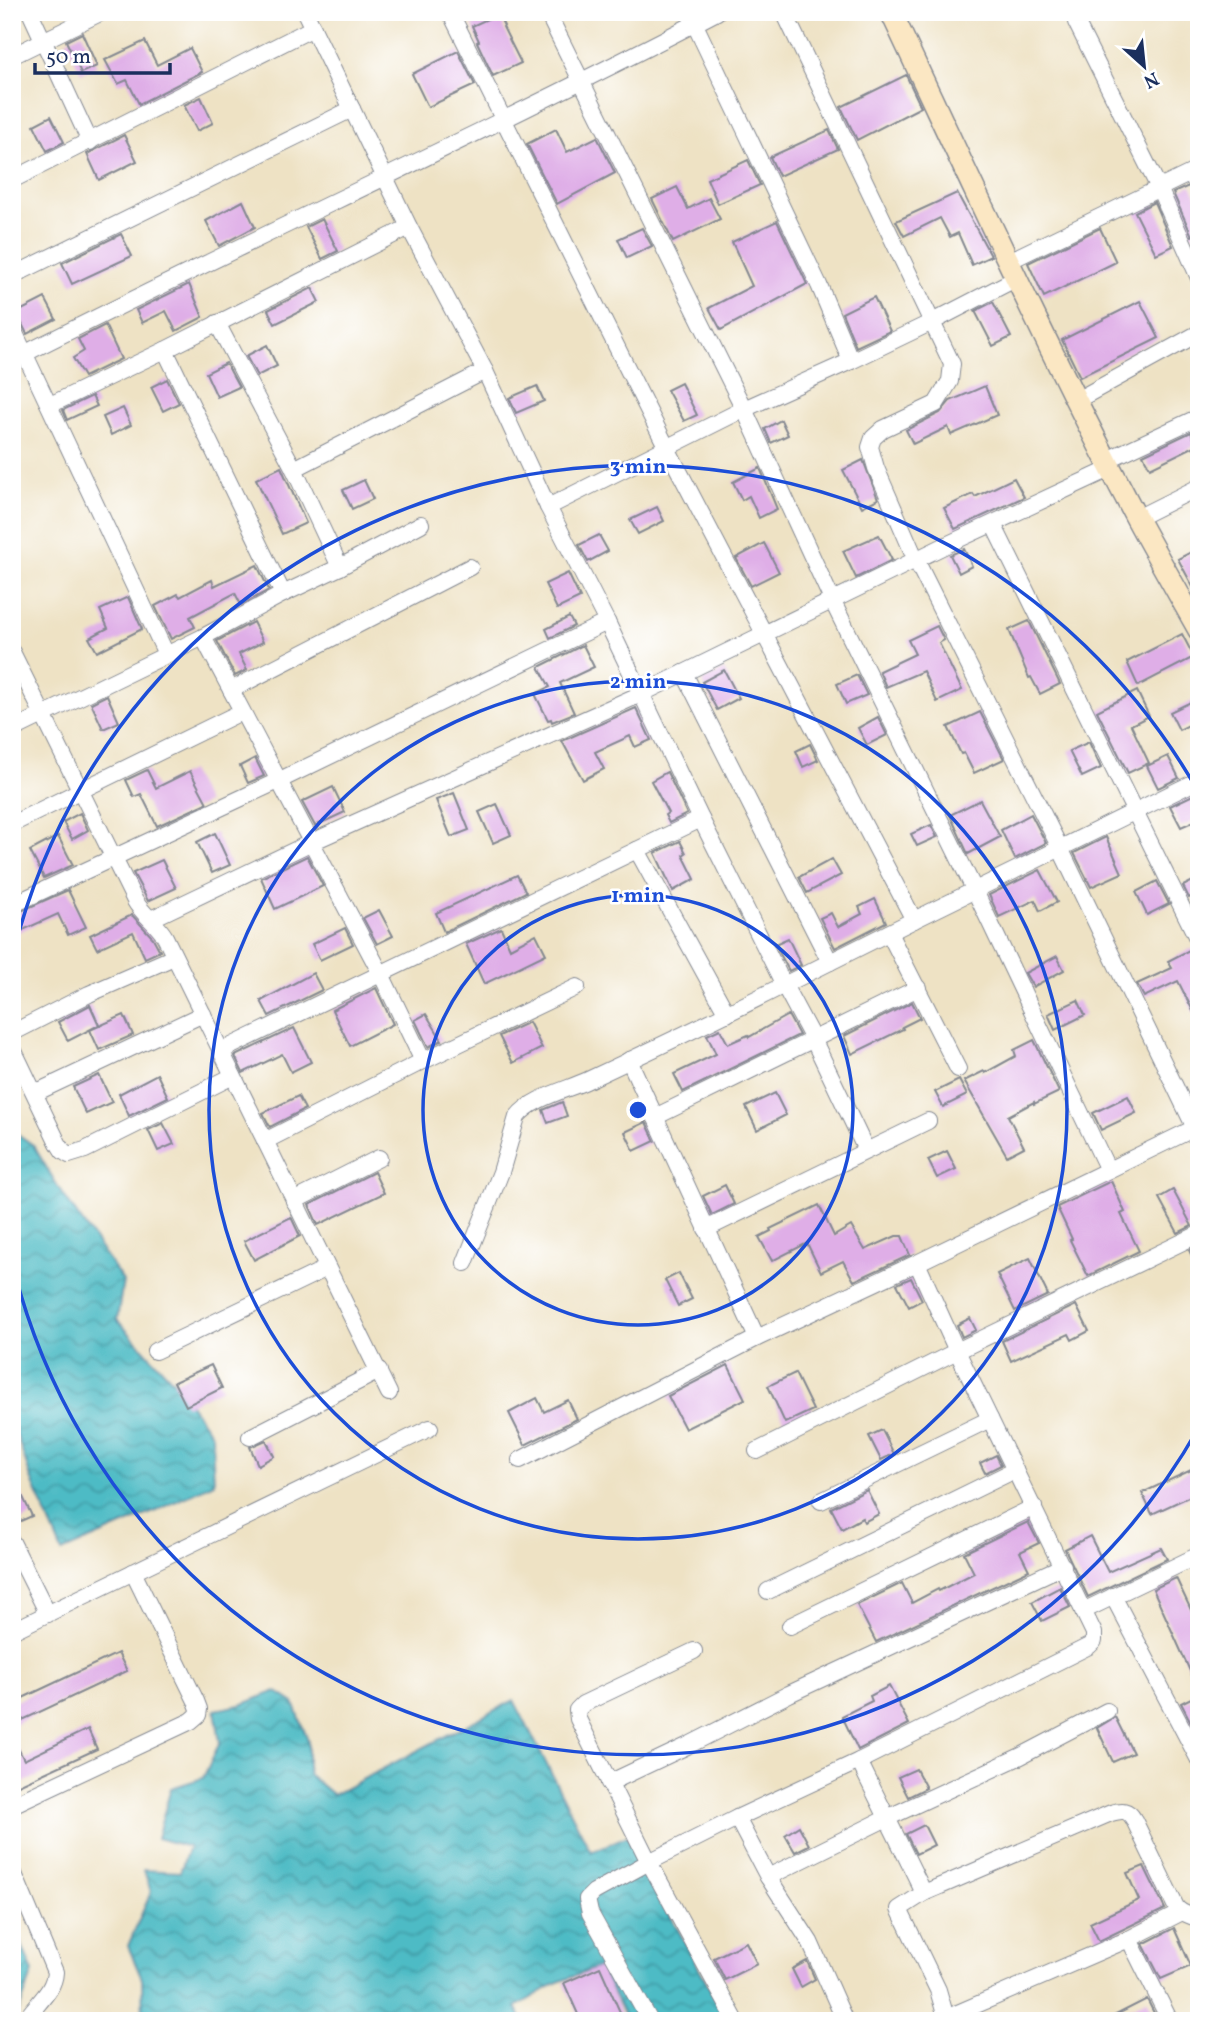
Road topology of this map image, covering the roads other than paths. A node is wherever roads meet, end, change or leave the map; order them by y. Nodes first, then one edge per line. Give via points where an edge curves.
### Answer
1 (30, 12) edge
2 (102, 12) edge
3 (306, 12) edge
4 (450, 12) edge
5 (547, 12) edge
6 (717, 12) edge
7 (784, 12) edge
8 (891, 12) edge
9 (692, 18) edge
10 (1076, 22) dead end
11 (313, 28) junction
12 (44, 41) junction
13 (12, 56) edge
14 (581, 81) junction
15 (352, 109) junction
16 (503, 120) junction
17 (90, 142) junction
18 (1199, 169) edge
19 (384, 177) junction
20 (12, 180) edge
21 (1159, 188) junction
22 (409, 227) junction
23 (1013, 270) junction
24 (12, 276) edge
25 (1199, 278) edge
26 (932, 322) junction
27 (217, 323) junction
28 (12, 327) edge
29 (1199, 333) edge
30 (165, 350) junction
31 (18, 356) edge
32 (850, 361) junction
33 (485, 372) junction
34 (1077, 400) junction
35 (50, 405) junction
36 (744, 409) junction
37 (1199, 417) edge
38 (667, 448) junction
39 (1109, 464) junction
40 (294, 469) junction
41 (1199, 487) edge
42 (548, 507) junction
43 (1137, 519) junction
44 (421, 524) dead end
45 (993, 524) junction
46 (916, 560) junction
47 (340, 567) junction
48 (470, 567) dead end
49 (283, 594) junction
50 (832, 600) junction
51 (607, 622) junction
52 (1199, 630) edge
53 (764, 634) junction
54 (203, 637) junction
55 (12, 652) edge
56 (166, 654) junction
57 (684, 673) junction
58 (231, 690) junction
59 (641, 694) junction
60 (242, 712) junction
61 (43, 715) junction
62 (12, 730) edge
63 (1199, 780) edge
64 (278, 781) junction
65 (81, 792) junction
66 (1134, 812) junction
67 (701, 819) junction
68 (12, 824) edge
69 (312, 842) junction
70 (1060, 848) junction
71 (637, 850) junction
72 (113, 858) junction
73 (975, 891) junction
74 (12, 905) edge
75 (151, 919) junction
76 (914, 920) junction
77 (889, 933) junction
78 (1199, 943) edge
79 (174, 957) junction
80 (830, 962) junction
81 (381, 974) junction
82 (784, 985) junction
83 (577, 987) dead end
84 (918, 988) junction
85 (203, 1014) junction
86 (727, 1014) junction
87 (12, 1033) edge
88 (814, 1041) junction
89 (12, 1047) edge
90 (221, 1051) junction
91 (629, 1060) junction
92 (423, 1061) junction
93 (958, 1069) dead end
94 (233, 1076) junction
95 (35, 1093) junction
96 (655, 1117) junction
97 (928, 1121) dead end
98 (1197, 1127) edge
99 (265, 1141) junction
100 (866, 1150) junction
101 (380, 1158) dead end
102 (1108, 1170) junction
103 (293, 1201) junction
104 (706, 1229) junction
105 (1199, 1234) edge
106 (466, 1263) dead end
107 (917, 1263) junction
108 (327, 1268) junction
109 (757, 1338) junction
110 (155, 1350) dead end
111 (957, 1351) junction
112 (379, 1371) junction
113 (389, 1393) dead end
114 (990, 1419) junction
115 (429, 1428) dead end
116 (250, 1437) dead end
117 (757, 1451) dead end
118 (520, 1460) dead end
119 (1015, 1470) junction
120 (821, 1501) dead end
121 (1034, 1507) junction
122 (12, 1542) edge
123 (1199, 1555) edge
124 (1063, 1566) junction
125 (133, 1572) junction
126 (768, 1591) dead end
127 (1113, 1596) junction
128 (1083, 1611) junction
129 (48, 1614) junction
130 (790, 1626) dead end
131 (12, 1632) edge
132 (694, 1651) dead end
133 (1107, 1711) dead end
134 (859, 1760) junction
135 (1199, 1760) edge
136 (609, 1783) junction
137 (12, 1805) edge
138 (737, 1818) junction
139 (887, 1818) junction
140 (649, 1862) junction
141 (12, 1869) edge
142 (768, 1877) junction
143 (924, 1893) junction
144 (1181, 1913) junction
145 (1199, 1920) edge
146 (1129, 1939) junction
147 (946, 2020) edge
148 (25, 2021) edge
149 (650, 2021) edge
150 (736, 2021) edge
151 (845, 2021) edge
152 (1170, 2021) edge

1 - 12 street
2 - 12 street
3 - 11 street
4 - 16 street
5 - 14 street
6 - 9 street
7 - 26 street
8 - 23 street
9 - 14 street
9 - 32 street via 819,285
10 - 21 street
11 - 15 street
11 - 17 street
12 - 13 street
12 - 17 street
14 - 16 street
14 - 36 street
15 - 19 street
15 - 24 street
16 - 19 street
16 - 38 street
17 - 20 street
18 - 21 street
19 - 22 street
19 - 31 street
21 - 23 street
21 - 25 street
22 - 27 street
22 - 33 street
23 - 26 street
23 - 34 street
26 - 32 street
26 - 46 street via 952,364 950,381 936,404 883,429 870,447
27 - 30 street
27 - 40 street
28 - 31 street
29 - 34 street
30 - 35 street
30 - 49 street
31 - 35 street
32 - 36 street
33 - 40 street
33 - 42 street
34 - 39 street
35 - 56 street
36 - 38 street
36 - 50 street
37 - 39 street
38 - 42 street
38 - 53 street
39 - 43 street
39 - 45 street
40 - 47 street
41 - 43 street
42 - 51 street
43 - 52 street
44 - 47 street
45 - 46 street
45 - 66 street
46 - 50 street
46 - 70 street
47 - 49 street
48 - 58 street
49 - 54 street
50 - 53 street
50 - 73 street
51 - 59 street
51 - 64 street
53 - 57 street
53 - 76 street
54 - 56 street
54 - 58 street
55 - 61 street
56 - 61 street
57 - 59 street
57 - 80 street
58 - 60 street
59 - 67 street
59 - 69 street
60 - 64 street
60 - 65 street
61 - 62 street
61 - 65 street
63 - 66 street
64 - 69 street
64 - 72 street
65 - 68 street
65 - 72 street
66 - 70 street
66 - 78 street
67 - 71 street
67 - 82 street
69 - 75 street
69 - 81 street
70 - 73 street
70 - 98 street
71 - 81 street
71 - 86 street
72 - 74 street
72 - 75 street via 140,909
73 - 76 street
73 - 102 street
75 - 79 street
76 - 77 street
77 - 80 street
77 - 84 street
79 - 85 street
79 - 87 street
80 - 82 street
81 - 90 street
81 - 92 street
82 - 86 street
82 - 88 street
83 - 92 street
84 - 88 street
84 - 93 street
85 - 90 street
85 - 95 street
86 - 91 street
88 - 96 street
88 - 100 street
89 - 95 street
90 - 94 street
91 - 96 street
91 - 106 street via 523,1110 517,1117
92 - 99 street
94 - 95 street via 69,1155 62,1151
94 - 99 street
96 - 104 street
97 - 100 street
98 - 102 street
99 - 103 street
100 - 104 street
101 - 103 street
102 - 107 street
103 - 108 street
104 - 109 street
105 - 111 street
107 - 109 street
107 - 111 street
108 - 110 street
108 - 112 street
109 - 118 street
111 - 114 street
111 - 117 street
112 - 113 street
112 - 116 street
114 - 119 street
114 - 120 street
115 - 125 street
119 - 121 street
119 - 126 street
121 - 124 street
121 - 130 street
122 - 129 street
123 - 127 street
124 - 128 street
124 - 136 street
125 - 129 street
125 - 137 street via 197,1701 198,1715
127 - 128 street
127 - 135 street
128 - 134 street via 1094,1633 1089,1646
129 - 131 street
132 - 136 street via 577,1710
133 - 139 street
134 - 138 street
134 - 139 street
136 - 140 street
138 - 140 street
138 - 142 street
139 - 142 street
139 - 143 street
140 - 149 street via 587,1899 590,1913
140 - 150 street
141 - 148 street via 55,1972 47,1994
142 - 151 street via 810,1942
143 - 144 street via 1122,1810 1130,1813
143 - 147 street via 899,1909 938,1990
144 - 145 street
144 - 146 street
146 - 147 street
146 - 152 street

